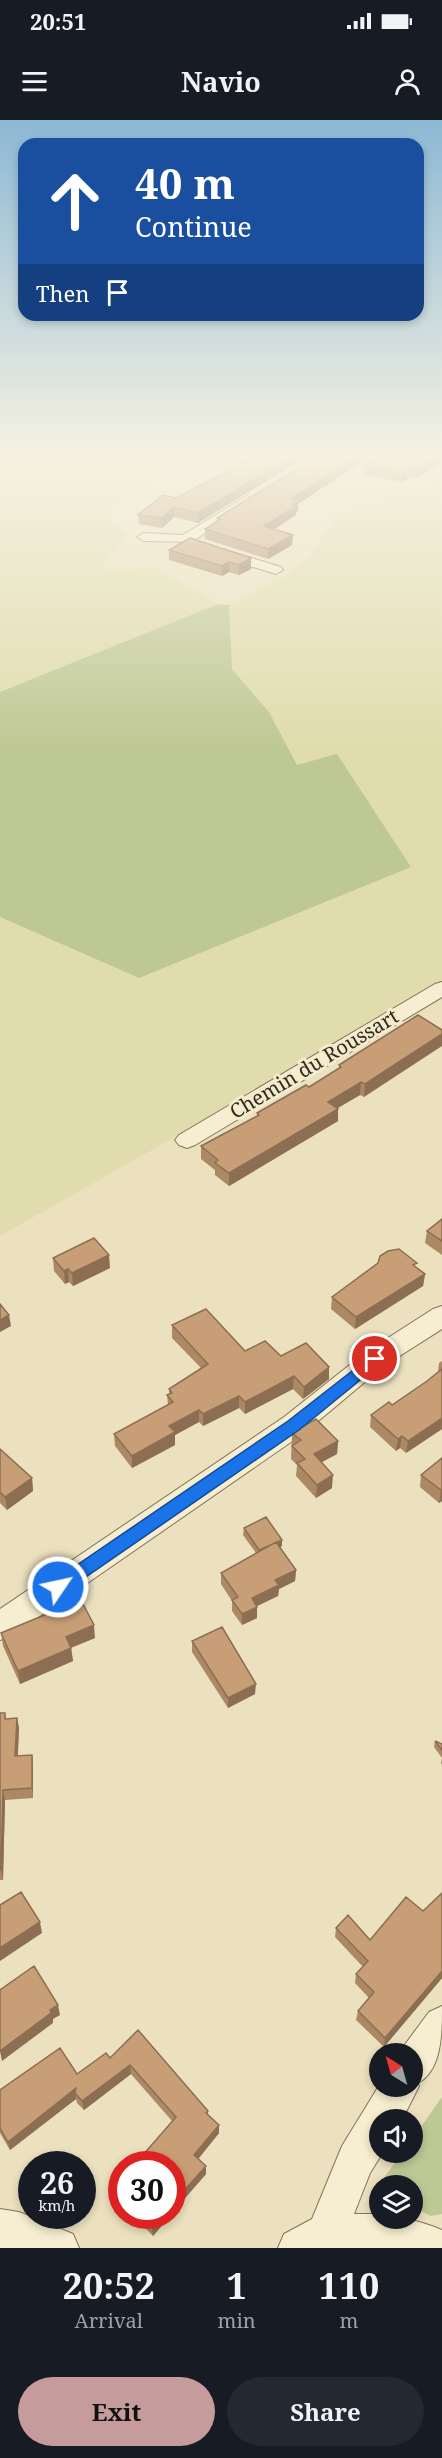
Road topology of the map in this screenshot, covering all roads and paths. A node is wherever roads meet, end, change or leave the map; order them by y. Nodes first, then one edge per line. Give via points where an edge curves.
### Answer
1 (224, 553) edge
2 (276, 570) dead end
3 (442, 988) edge
4 (187, 1140) dead end
5 (442, 1316) edge
6 (0, 1626) edge
7 (442, 2025) edge
8 (423, 2051) edge
9 (369, 2138) edge
10 (0, 2229) edge
11 (312, 2241) edge
12 (59, 2248) edge
13 (437, 2248) edge

1 - 2 street
3 - 4 street, Chemin du Roussart
5 - 6 street via 375,1359 294,1425
7 - 8 street
9 - 11 street
10 - 12 street
11 - 13 street via 403,2235

